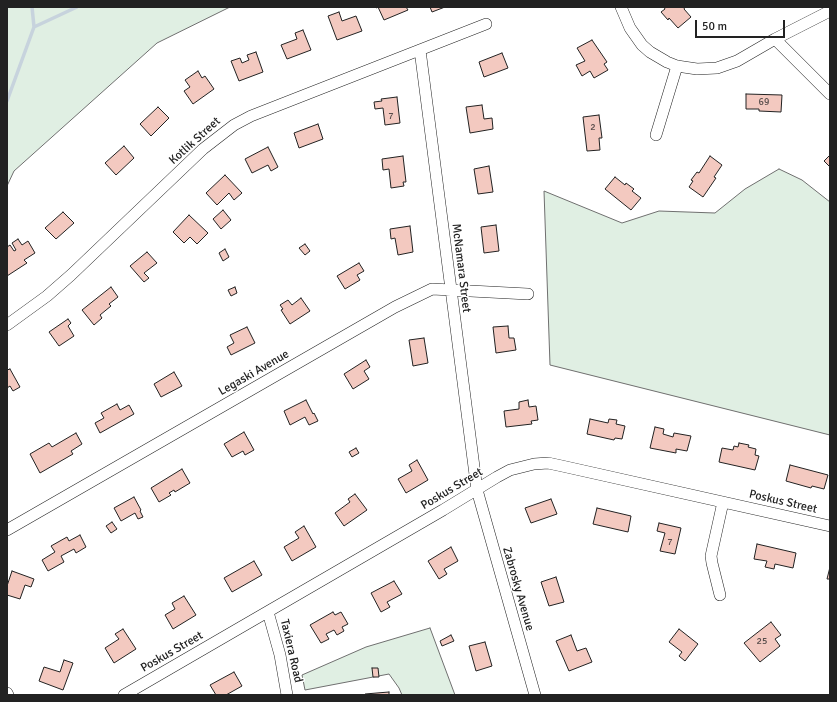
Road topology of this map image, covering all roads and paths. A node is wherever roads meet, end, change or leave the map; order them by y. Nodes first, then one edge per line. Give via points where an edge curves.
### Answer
1 (621, 7) edge
2 (830, 11) edge
3 (486, 24) dead end
4 (775, 39) junction
5 (420, 50) junction
6 (677, 66) junction
7 (830, 94) edge
8 (656, 135) dead end
9 (451, 290) junction
10 (528, 294) dead end
11 (7, 325) edge
12 (476, 490) junction
13 (723, 502) junction
14 (830, 526) edge
15 (7, 530) edge
16 (720, 595) dead end
17 (268, 612) junction
18 (124, 695) edge
19 (287, 695) edge
20 (535, 695) edge

1 - 6 street via 630,28 642,45 658,58
2 - 4 street
3 - 5 street, Kotlik Street
4 - 6 street via 727,65 707,69
4 - 7 street
5 - 9 street, McNamara Street
5 - 11 street, Kotlik Street via 234,125 203,149 71,275
6 - 8 street
9 - 10 street, Legaski Avenue
9 - 12 street, McNamara Street
9 - 15 street, Legaski Avenue via 432,289 394,307
12 - 13 street, Poskus Street via 510,470 548,463
12 - 17 street, Poskus Street
12 - 20 street, Zabrosky Avenue
13 - 14 street, Poskus Street
13 - 16 street via 711,556
17 - 18 street, Poskus Street
17 - 19 street, Taxiera Road

